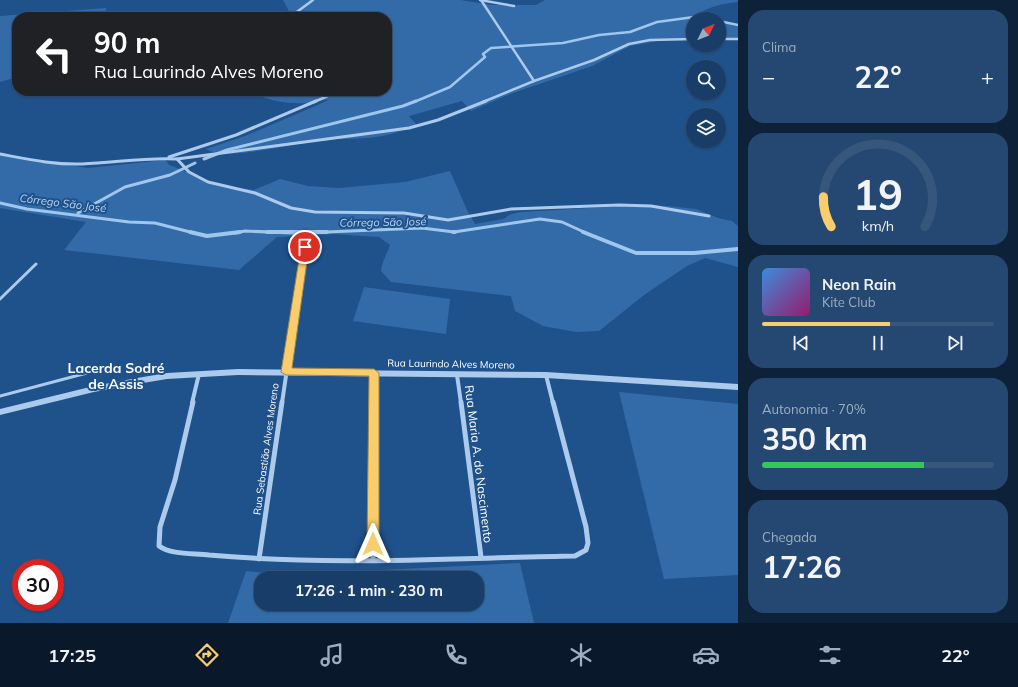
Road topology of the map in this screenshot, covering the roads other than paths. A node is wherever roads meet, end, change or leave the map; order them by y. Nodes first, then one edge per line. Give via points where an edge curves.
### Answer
1 (313, 0) edge
2 (480, 0) edge
3 (514, 6) dead end
4 (297, 12) edge
5 (738, 38) edge
6 (686, 39) edge
7 (726, 39) edge
8 (534, 81) junction
9 (327, 96) edge
10 (0, 154) edge
11 (166, 158) junction
12 (177, 160) junction
13 (709, 216) dead end
14 (305, 247) dead end
15 (36, 264) dead end
16 (0, 299) edge
17 (102, 369) dead end
18 (286, 372) junction
19 (374, 373) junction
20 (199, 374) junction
21 (458, 375) junction
22 (546, 375) junction
23 (738, 387) edge
24 (0, 396) edge
25 (0, 412) edge
26 (481, 557) junction
27 (260, 559) junction
28 (373, 560) junction

1 - 4 street
2 - 3 street
2 - 8 street
5 - 7 street
6 - 8 street via 650,40 629,44 594,60
8 - 12 street via 438,120 409,128
9 - 11 street via 236,135
10 - 11 street via 70,164
11 - 12 street
12 - 13 street via 189,172 208,182 255,193 286,206 315,212 404,213 448,220 511,209 632,205
14 - 18 street, Rua Sebastião Alves Moreno
15 - 16 lane
17 - 24 lane
18 - 19 street, Rua Laurindo Alves Moreno
18 - 20 street, Rua Laurindo Alves Moreno
18 - 27 street, Rua Sebastião Alves Moreno
19 - 21 street, Rua Laurindo Alves Moreno
19 - 28 street
20 - 25 street, Rua Laurindo Alves Moreno via 167,376 94,389
20 - 27 street via 176,480 160,527 159,546 171,551
21 - 22 street, Rua Laurindo Alves Moreno
21 - 26 street, Rua Maria A. do Nascimento
22 - 23 street, Rua Laurindo Alves Moreno
22 - 26 street via 586,527 586,550 575,556
26 - 28 street
27 - 28 street

